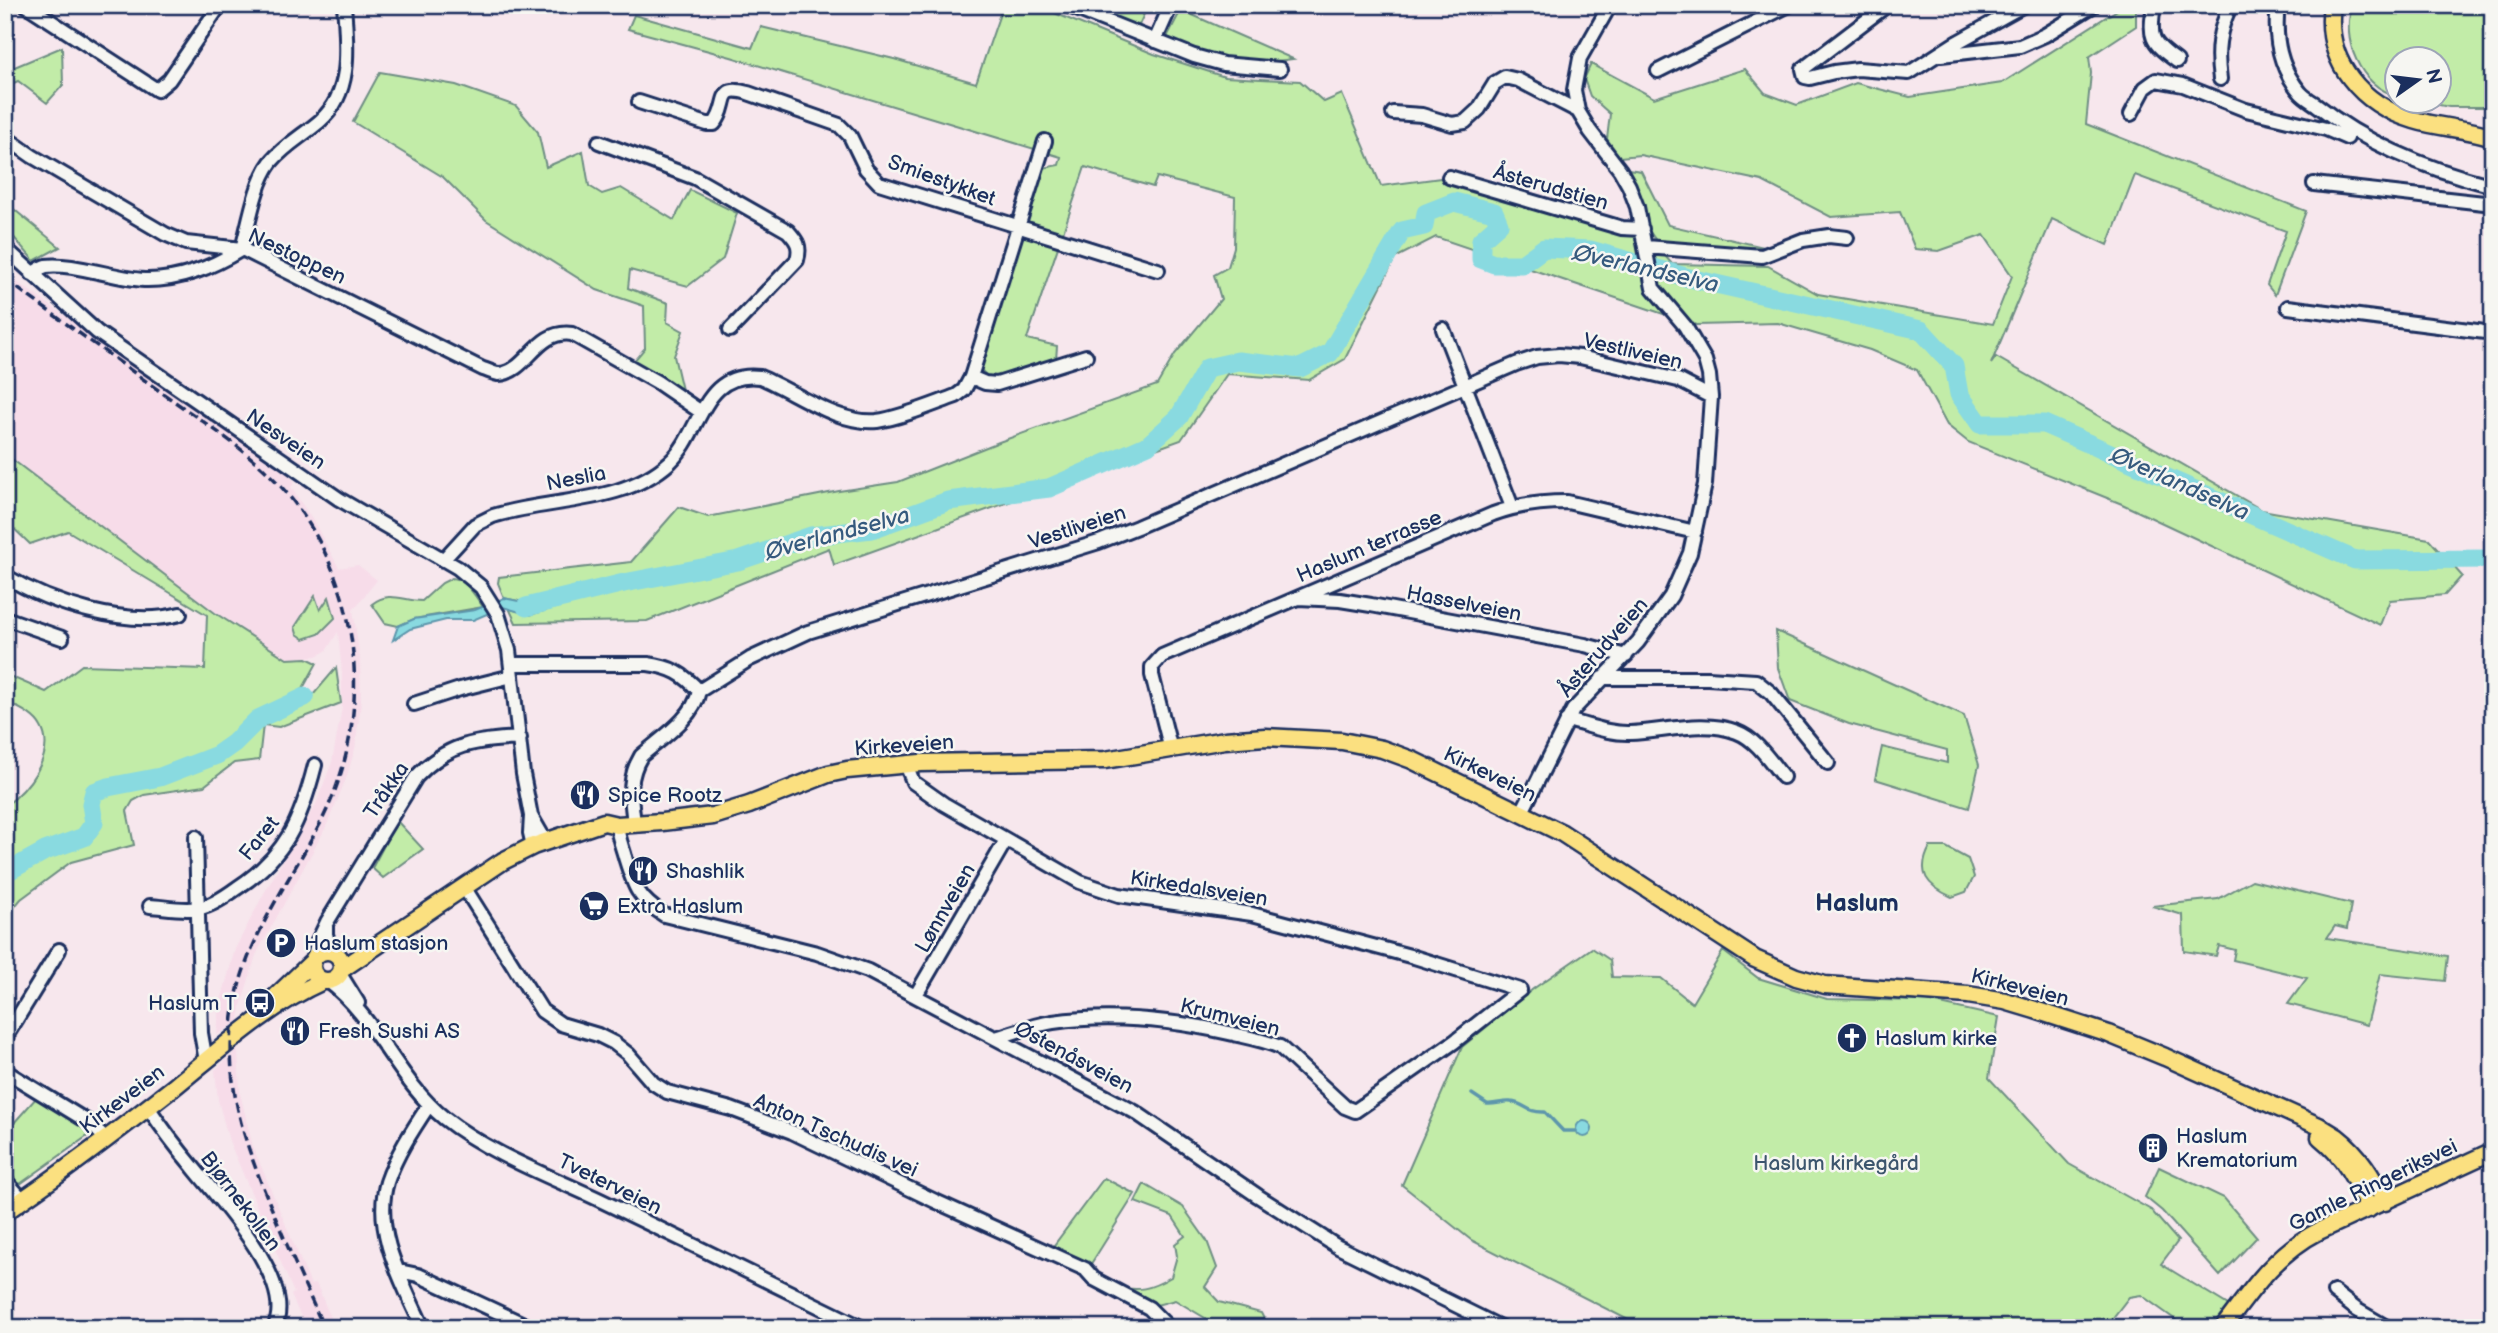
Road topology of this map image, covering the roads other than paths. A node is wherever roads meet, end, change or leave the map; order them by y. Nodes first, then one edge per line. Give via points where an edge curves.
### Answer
1 (26, 5) edge
2 (220, 5) edge
3 (344, 5) edge
4 (1066, 5) edge
5 (1171, 5) edge
6 (1610, 5) edge
7 (1789, 5) edge
8 (1887, 5) edge
9 (2024, 5) edge
10 (2094, 5) edge
11 (2154, 5) edge
12 (2231, 5) edge
13 (2278, 5) edge
14 (2332, 5) edge
15 (1155, 41) junction
16 (1935, 56) junction
17 (2177, 61) dead end
18 (1280, 69) dead end
19 (1658, 71) dead end
20 (2220, 79) dead end
21 (639, 102) dead end
22 (1578, 111) junction
23 (1393, 113) dead end
24 (2132, 114) dead end
25 (2493, 129) edge
26 (2474, 130) junction
27 (2493, 136) edge
28 (5, 137) edge
29 (2347, 138) dead end
30 (1045, 141) dead end
31 (599, 142) dead end
32 (1449, 177) dead end
33 (2314, 184) dead end
34 (2493, 186) edge
35 (2493, 204) edge
36 (1017, 227) junction
37 (1642, 229) junction
38 (1847, 238) dead end
39 (1646, 247) junction
40 (5, 248) edge
41 (242, 248) junction
42 (1158, 270) dead end
43 (32, 274) junction
44 (2288, 307) dead end
45 (1443, 329) dead end
46 (730, 330) dead end
47 (2493, 334) edge
48 (1086, 356) dead end
49 (971, 377) junction
50 (1464, 386) junction
51 (1711, 397) junction
52 (701, 412) junction
53 (1512, 507) junction
54 (1695, 532) junction
55 (443, 560) junction
56 (5, 576) edge
57 (1294, 598) junction
58 (180, 614) dead end
59 (5, 618) edge
60 (62, 638) dead end
61 (1626, 656) junction
62 (512, 670) junction
63 (1602, 678) junction
64 (699, 691) junction
65 (414, 704) dead end
66 (1567, 720) junction
67 (520, 738) junction
68 (1171, 750) junction
69 (1828, 763) dead end
70 (906, 764) junction
71 (315, 765) dead end
72 (1783, 776) dead end
73 (1522, 812) junction
74 (625, 824) junction
75 (196, 837) dead end
76 (1006, 840) junction
77 (539, 844) junction
78 (464, 887) junction
79 (150, 906) dead end
80 (199, 908) junction
81 (327, 922) junction
82 (397, 931) junction
83 (59, 950) dead end
84 (332, 951) junction
85 (313, 960) junction
86 (333, 976) junction
87 (1520, 990) joint
88 (916, 995) junction
89 (262, 1016) junction
90 (5, 1038) edge
91 (996, 1038) junction
92 (206, 1060) junction
93 (5, 1071) edge
94 (429, 1105) junction
95 (148, 1107) junction
96 (2290, 1115) junction
97 (106, 1139) junction
98 (2493, 1151) edge
99 (5, 1180) edge
100 (23, 1200) junction
101 (2385, 1202) junction
102 (2369, 1209) junction
103 (5, 1212) edge
104 (399, 1271) junction
105 (2334, 1292) dead end
106 (274, 1328) edge
107 (423, 1328) edge
108 (532, 1328) edge
109 (863, 1328) edge
110 (1170, 1328) edge
111 (1502, 1328) edge
112 (2223, 1328) edge
113 (2388, 1328) edge

1 - 2 street via 157,90 169,80
3 - 41 street via 347,46 340,97 319,122 282,149 269,165
4 - 15 street
5 - 15 street
6 - 22 street via 1580,58 1574,90
7 - 19 street
8 - 16 street via 1803,69 1805,77 1858,69 1909,73
9 - 16 street
10 - 16 street via 2020,46
11 - 17 street via 2152,39
12 - 20 street via 2218,36
13 - 34 street via 2278,49 2300,92 2352,130 2408,158
14 - 26 main road via 2331,32 2338,58 2363,93 2415,121
15 - 18 street via 1223,64
21 - 36 street, Smiestykket via 715,124 726,94 737,90 839,125 880,183
22 - 23 street, Åsterudveien via 1518,79 1505,77 1465,122 1452,124
22 - 37 street, Åsterudveien via 1620,170
24 - 29 street via 2145,88 2156,79
25 - 26 main road
26 - 27 main road
28 - 41 street, Nestoppen via 165,234 186,243
30 - 36 street
31 - 46 street via 695,178 788,231 797,241 797,260
32 - 37 street, Åsterudstien via 1622,228
33 - 35 street
36 - 42 street, Smiestykket
36 - 49 street
37 - 39 street, Åsterudveien
38 - 39 street via 1804,240 1762,256
39 - 51 street, Åsterudveien via 1650,279 1657,295 1698,345
40 - 43 street, Nesveien
41 - 43 street via 204,268 161,280 49,266
41 - 52 street, Nestoppen via 483,369 500,374 514,368 548,338 559,332 572,334
43 - 55 street, Nesveien via 78,317 143,365 339,499
44 - 47 street
45 - 50 street
48 - 49 street via 997,384
49 - 52 street, Neslia via 956,396 877,421 838,415 773,382 746,375 721,385
50 - 51 street, Vestliveien via 1516,363 1559,355 1678,380
50 - 53 street
50 - 64 street, Vestliveien via 1099,542 808,632 750,659
51 - 54 street, Åsterudveien via 1705,484
52 - 55 street, Neslia via 681,448 652,475 614,491 493,516 475,525
53 - 54 street, Haslum terrasse via 1567,502
53 - 57 street, Haslum terrasse
54 - 61 street, Åsterudveien via 1671,596
55 - 62 street, Nesveien via 476,582 491,600
56 - 58 street via 65,605 116,616 166,618
57 - 61 street, Hasselveien via 1340,600
57 - 68 street, Haslum terrasse via 1156,660 1153,686
59 - 60 street
61 - 63 street, Åsterudveien
62 - 64 street via 648,664 688,678
62 - 65 street
62 - 67 street, Nesveien
63 - 66 street, Åsterudveien
63 - 69 street via 1756,681
64 - 74 street, Vestliveien via 687,714 641,756 630,783
66 - 72 street, Åsterudveien via 1614,733 1671,728 1736,732 1755,744
66 - 73 street, Åsterudveien
67 - 77 street, Nesveien via 530,833
67 - 81 street, Tråkka via 459,746 429,762 408,788
68 - 70 main road, Kirkeveien via 1079,762
68 - 73 main road, Kirkeveien via 1254,738 1360,744 1412,760
70 - 74 main road, Kirkeveien via 828,774 713,816
70 - 76 street, Kirkedalsveien via 913,782
71 - 80 street, Faret via 292,833 275,857 248,881
73 - 96 main road, Kirkeveien via 1584,846 1748,955 1782,972 1825,985 1944,992 2005,1001 2138,1046
74 - 77 main road, Kirkeveien
74 - 88 street, Østenåsveien via 618,838 635,888 664,915 844,961
75 - 80 street
76 - 87 street, Kirkedalsveien via 1080,882 1119,895 1252,914
76 - 88 street, Lønnveien
77 - 78 main road, Kirkeveien
78 - 82 main road, Kirkeveien
78 - 110 street, Anton Tschudis vei via 542,1011 561,1024 614,1043 653,1083 681,1097 731,1109 792,1132 1085,1269 1094,1279 1149,1308
79 - 80 street, Faret
80 - 92 street via 201,1033
81 - 84 street
81 - 85 street, Tråkka
82 - 84 main road, Kirkeveien via 366,946
82 - 86 main road, Kirkeveien
83 - 90 street
84 - 85 main road via 318,953
84 - 86 main road via 341,960
85 - 86 main road via 314,975
85 - 89 main road, Kirkeveien
86 - 89 main road, Kirkeveien
86 - 94 street, Tveterveien
87 - 91 street, Krumveien via 1355,1111 1280,1047 1187,1024 1054,1022
88 - 91 street, Østenåsveien
89 - 92 main road, Kirkeveien
91 - 111 street, Østenåsveien via 1135,1112 1338,1247
92 - 95 main road, Kirkeveien
93 - 97 street via 90,1123
94 - 104 street via 387,1184 385,1222
94 - 109 street, Tveterveien via 475,1139
95 - 97 main road, Kirkeveien
95 - 106 street, Bjørnekollen via 259,1252 275,1292 278,1311
96 - 101 main road, Kirkeveien via 2319,1126 2346,1144
96 - 102 main road, Kirkeveien via 2342,1157
97 - 100 main road, Kirkeveien
98 - 101 main road, Gamle Ringeriksvei
99 - 100 street
100 - 103 main road, Kirkeveien
101 - 102 main road, Gamle Ringeriksvei
102 - 112 main road, Gamle Ringeriksvei via 2293,1246 2272,1265
104 - 107 street
104 - 108 street via 418,1275
105 - 113 street

